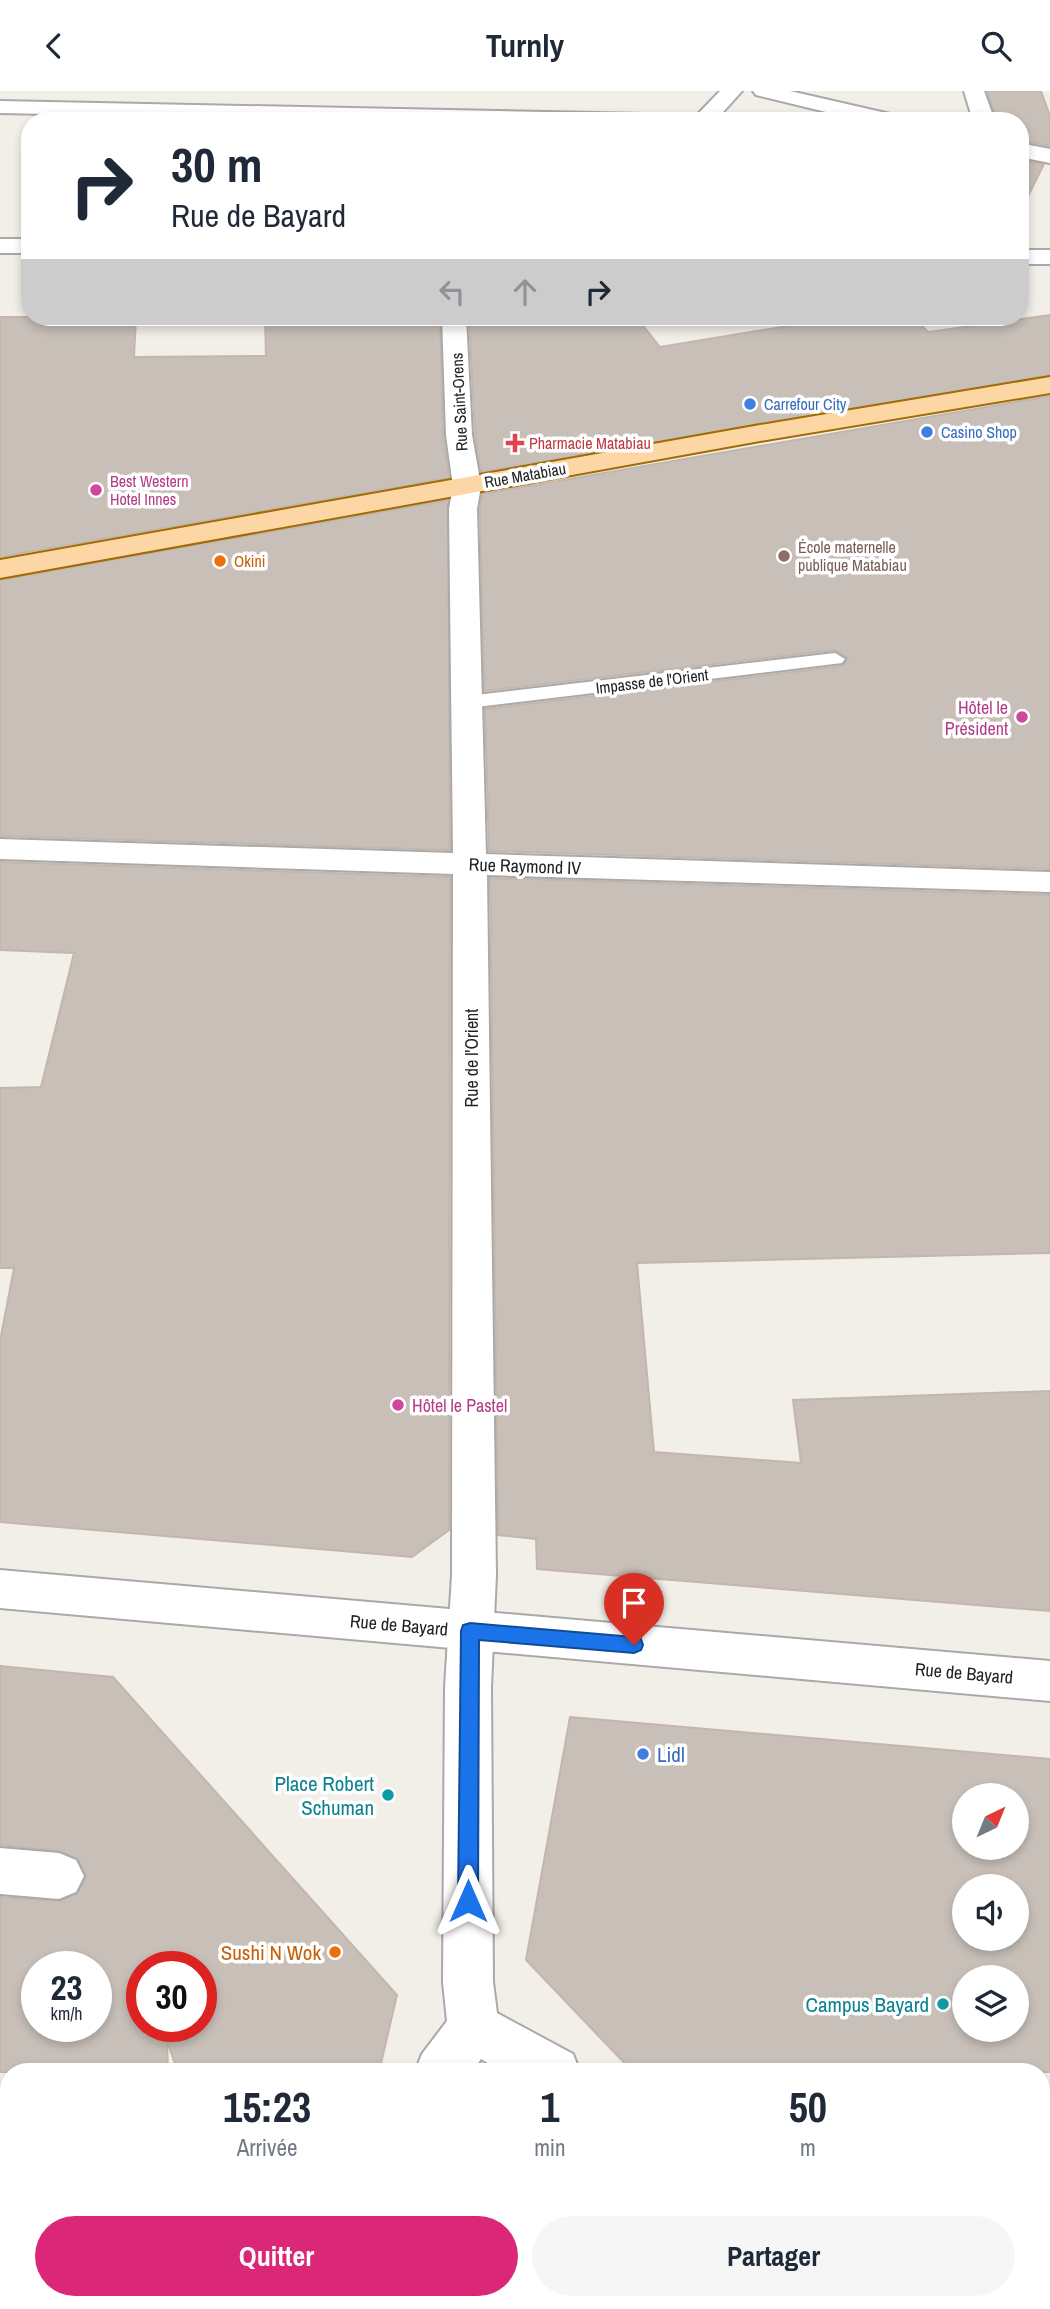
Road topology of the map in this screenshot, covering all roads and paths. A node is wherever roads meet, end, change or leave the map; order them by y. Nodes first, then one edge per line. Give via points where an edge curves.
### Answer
1 (732, 91) edge
2 (762, 91) edge
3 (974, 91) edge
4 (0, 107) edge
5 (248, 112) edge
6 (712, 112) edge
7 (852, 112) edge
8 (981, 112) edge
9 (1029, 152) edge
10 (1050, 156) edge
11 (0, 246) edge
12 (21, 246) edge
13 (1029, 257) edge
14 (1050, 257) edge
15 (454, 326) edge
16 (1050, 385) edge
17 (467, 486) junction
18 (0, 569) edge
19 (835, 659) dead end
20 (468, 702) junction
21 (0, 849) edge
22 (470, 864) junction
23 (1050, 882) edge
24 (0, 1588) edge
25 (470, 1631) junction
26 (1050, 1681) edge
27 (0, 1871) edge
28 (59, 1876) dead end
29 (473, 2027) junction
30 (447, 2063) edge
31 (538, 2063) edge

1 - 6 street
2 - 7 street
3 - 8 street
4 - 5 street
9 - 10 street
11 - 12 street
13 - 14 street
15 - 17 street, Rue Saint-Orens via 459,435
16 - 17 main road, Rue Matabiau
17 - 18 main road, Rue Matabiau
17 - 20 street, Rue de l'Orient via 463,509
19 - 20 lane, Impasse de l'Orient
20 - 22 street, Rue de l'Orient
21 - 22 street, Rue Raymond IV
22 - 23 street, Rue Raymond IV
22 - 25 street, Rue de l'Orient via 474,1575
24 - 25 street, Rue de Bayard
25 - 26 street, Rue de Bayard
25 - 29 street, Rue de l'Orient via 468,1982
27 - 28 street
29 - 30 street
29 - 31 street

